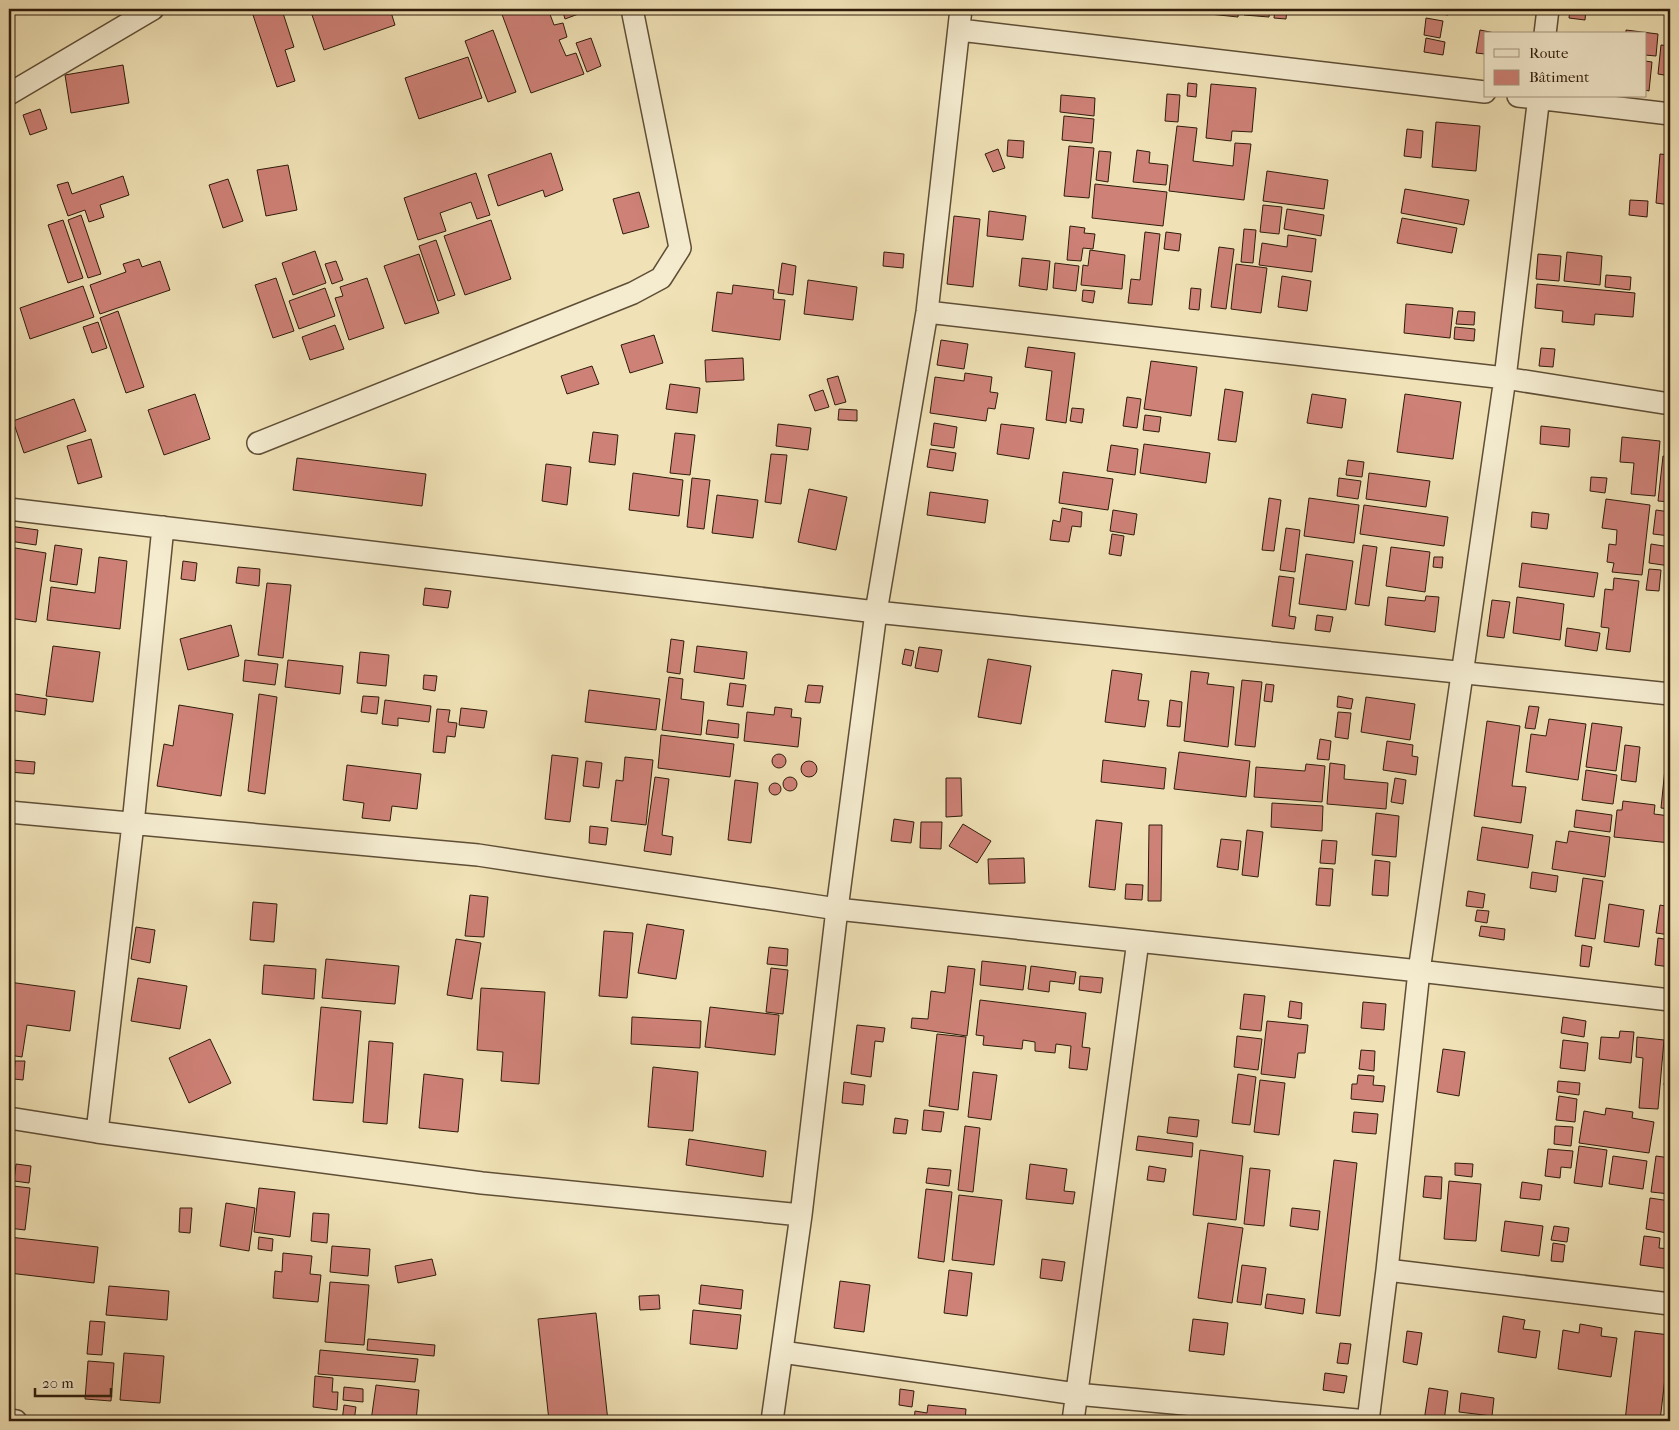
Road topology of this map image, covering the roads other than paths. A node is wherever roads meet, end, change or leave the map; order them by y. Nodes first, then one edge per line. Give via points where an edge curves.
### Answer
1 (153, 9) edge
2 (632, 9) edge
3 (1548, 9) edge
4 (960, 19) edge
5 (1545, 32) edge
6 (1484, 92) edge
7 (9, 94) edge
8 (1532, 98) edge
9 (1540, 98) edge
10 (1670, 114) edge
11 (927, 312) junction
12 (1505, 378) junction
13 (1670, 404) edge
14 (258, 443) dead end
15 (9, 509) edge
16 (163, 527) junction
17 (876, 612) junction
18 (1461, 673) junction
19 (1670, 694) edge
20 (9, 812) edge
21 (133, 824) junction
22 (837, 909) junction
23 (1138, 941) junction
24 (1418, 971) junction
25 (1670, 1000) edge
26 (9, 1118) edge
27 (97, 1132) junction
28 (801, 1215) junction
29 (1387, 1270) junction
30 (1670, 1304) edge
31 (782, 1352) junction
32 (1076, 1394) junction
33 (9, 1420) edge
34 (16, 1421) edge
35 (772, 1421) edge
36 (1073, 1421) edge
37 (1368, 1421) edge

1 - 7 street
2 - 14 street via 680,248 661,278 633,293
3 - 5 street
4 - 6 street
4 - 11 street
8 - 12 street
9 - 10 street
11 - 12 street
11 - 17 street
12 - 13 street
12 - 18 street
15 - 16 street
16 - 17 street
16 - 21 street
17 - 18 street
17 - 22 street
18 - 19 street
18 - 24 street
20 - 21 street
21 - 22 street via 478,856
21 - 27 street
22 - 23 street
22 - 28 street
23 - 24 street
23 - 32 street
24 - 25 street
24 - 29 street
26 - 27 street
27 - 28 street via 482,1183
28 - 31 street
29 - 30 street
29 - 37 street
31 - 32 street
31 - 35 street
32 - 36 street
32 - 37 street
33 - 34 street

